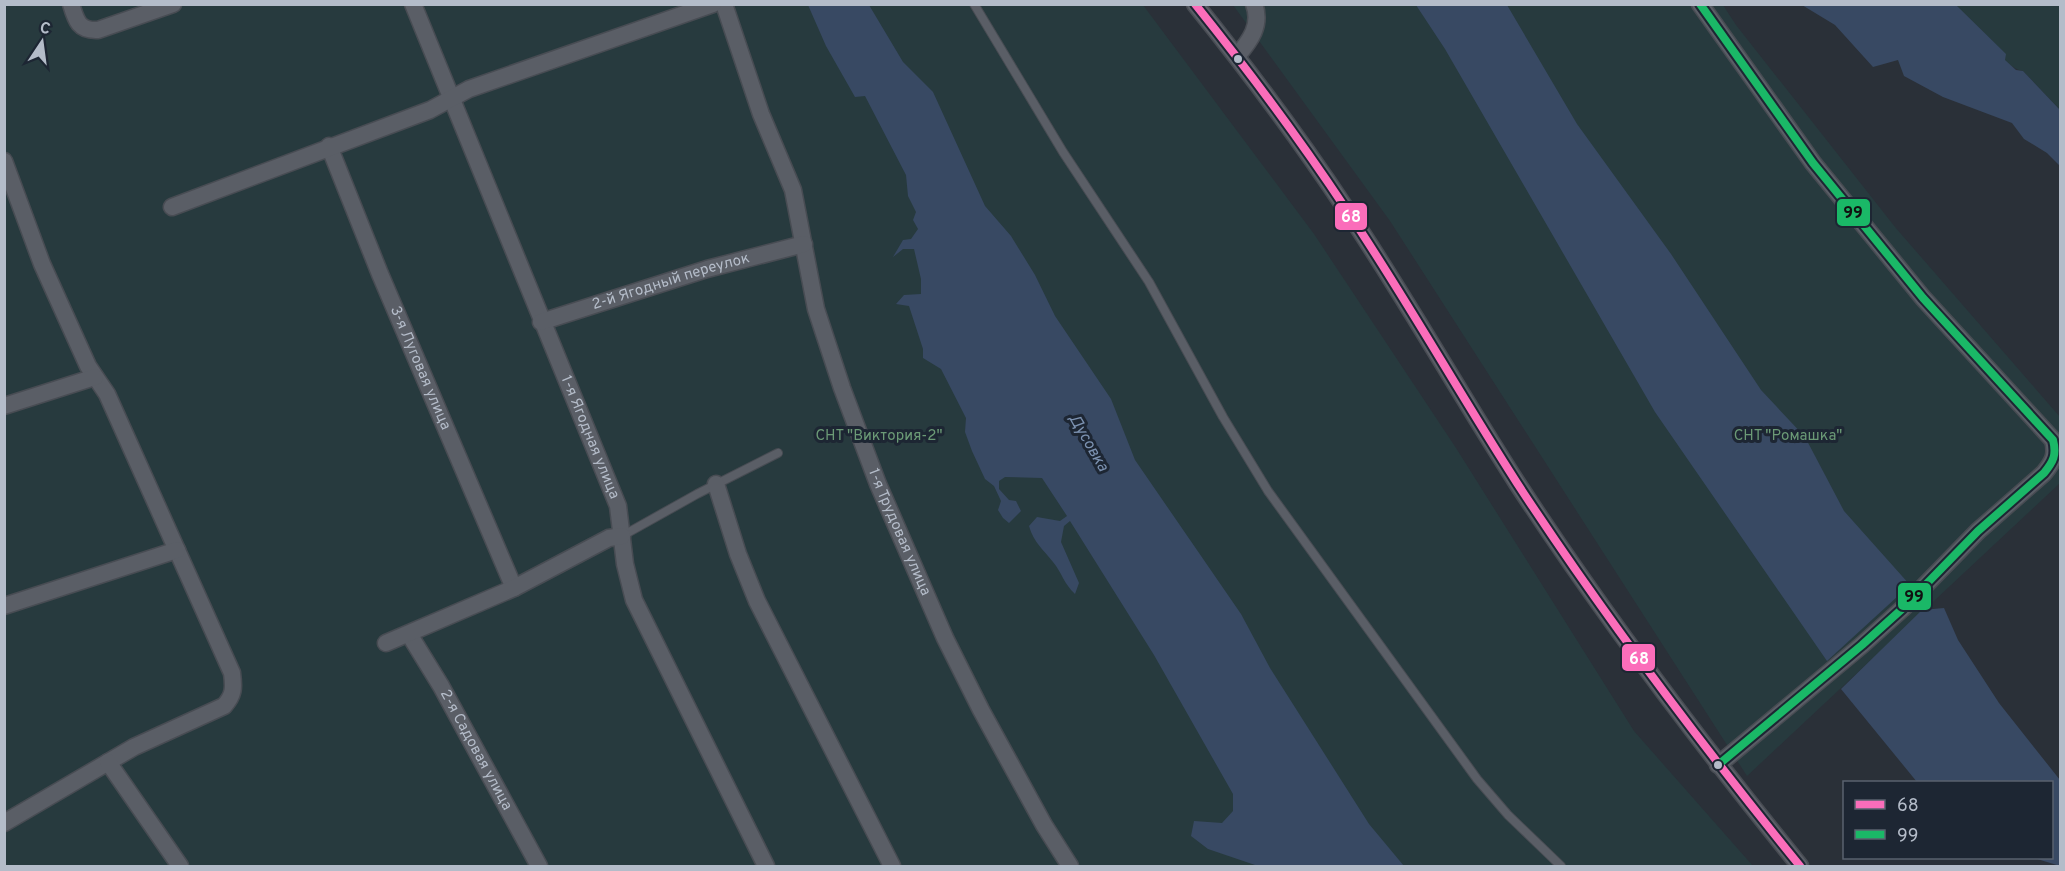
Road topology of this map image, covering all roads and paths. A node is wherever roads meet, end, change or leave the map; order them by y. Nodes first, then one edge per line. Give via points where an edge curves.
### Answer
1 (71, 4) edge
2 (173, 4) edge
3 (413, 4) edge
4 (713, 4) edge
5 (724, 4) edge
6 (974, 4) edge
7 (1195, 4) edge
8 (1254, 4) edge
9 (1700, 4) edge
10 (1237, 56) junction
11 (450, 99) junction
12 (329, 146) junction
13 (6, 167) edge
14 (172, 207) dead end
15 (804, 244) junction
16 (541, 322) junction
17 (94, 377) junction
18 (4, 406) edge
19 (778, 453) dead end
20 (716, 484) junction
21 (622, 536) junction
22 (177, 550) junction
23 (514, 588) junction
24 (4, 606) edge
25 (410, 634) junction
26 (386, 644) dead end
27 (108, 762) junction
28 (1718, 765) junction
29 (4, 823) edge
30 (180, 867) edge
31 (538, 867) edge
32 (766, 867) edge
33 (892, 867) edge
34 (1070, 867) edge
35 (1560, 867) edge
36 (1800, 867) edge

1 - 2 street via 76,20 87,31
3 - 11 street, 1-я Ягодная улица
4 - 11 street via 469,88
5 - 15 street, 1-я Трудовая улица via 760,114 793,190
6 - 35 lane via 1149,282 1222,417 1268,491 1477,779
7 - 10 street
8 - 10 street via 1256,26
9 - 28 street via 1813,163 1923,298 2053,440 2056,452 2044,473 1978,531 1902,609
10 - 28 street via 1346,208 1517,482
11 - 12 street via 430,110
11 - 16 street, 1-я Ягодная улица
12 - 14 street
12 - 23 street, 3-я Луговая улица
13 - 17 street via 38,255
15 - 16 street, 2-й Ягодный переулок via 707,269
15 - 34 street, 1-я Трудовая улица via 816,309 842,388 914,568 981,710
16 - 21 street, 1-я Ягодная улица via 618,506
17 - 18 street
17 - 22 street via 107,394
19 - 20 lane
20 - 21 lane
20 - 33 street via 758,601
21 - 23 street via 609,538
21 - 32 street, 1-я Ягодная улица via 630,583 644,622
22 - 24 street
22 - 27 street via 232,674 232,697 206,716
23 - 25 street
25 - 26 street
25 - 31 street, 2-я Садовая улица
27 - 29 street
27 - 30 street
28 - 36 street

